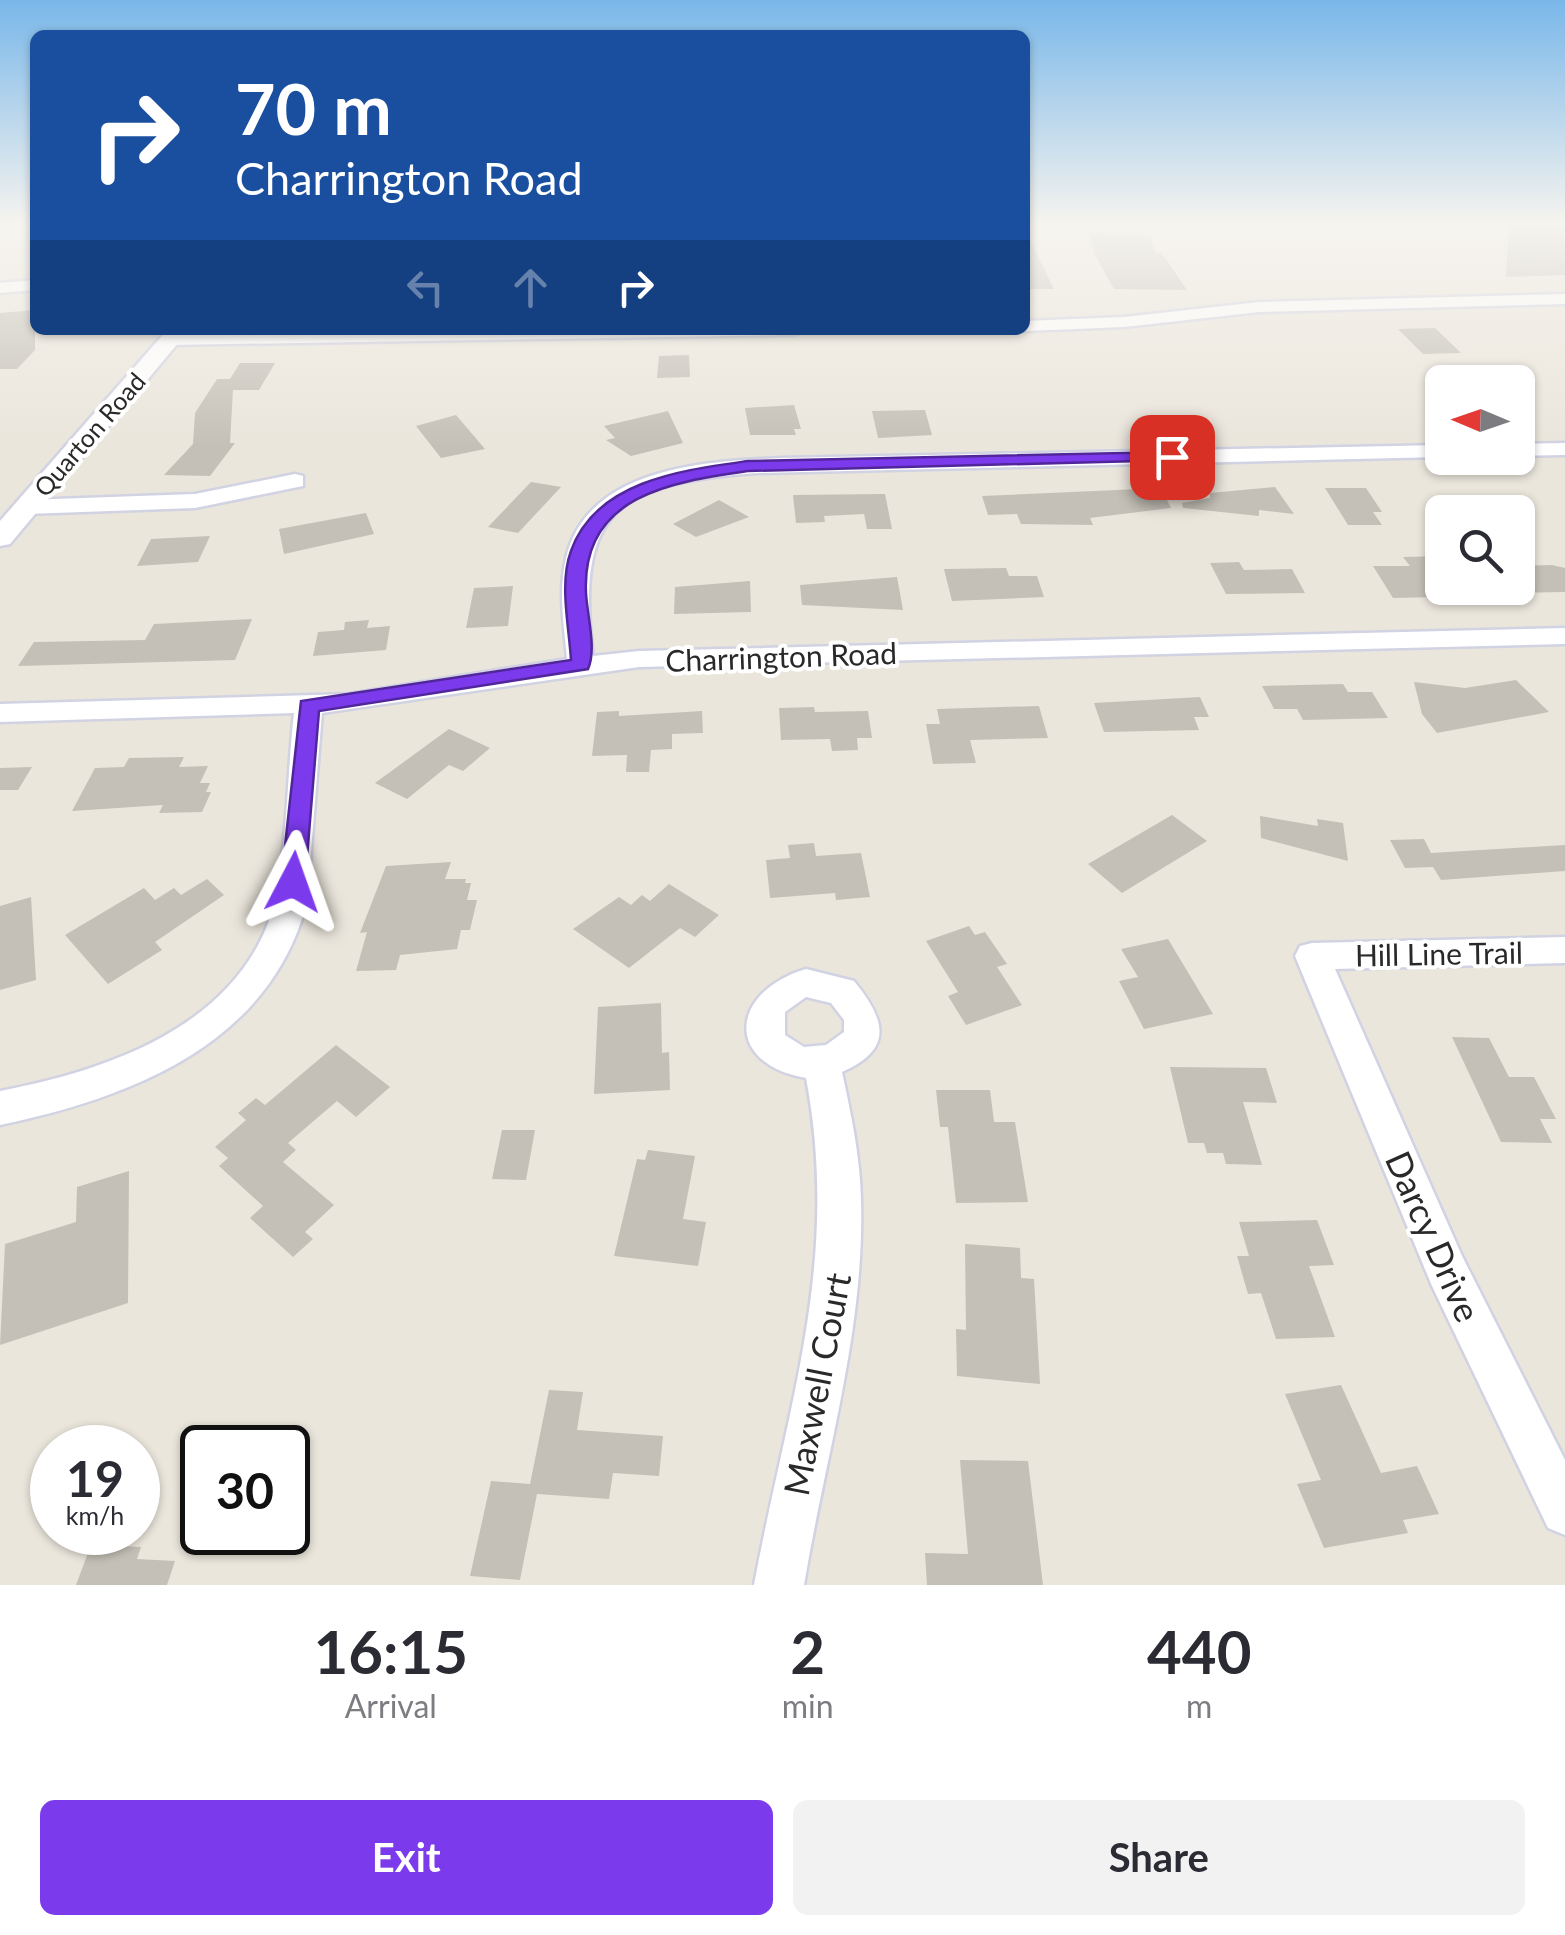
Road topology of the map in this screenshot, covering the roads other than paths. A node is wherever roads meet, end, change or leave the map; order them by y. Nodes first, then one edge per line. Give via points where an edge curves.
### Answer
1 (1532, 299) edge
2 (1030, 326) edge
3 (174, 335) edge
4 (1565, 449) edge
5 (1535, 450) edge
6 (1425, 451) edge
7 (295, 481) dead end
8 (26, 507) junction
9 (0, 538) edge
10 (1565, 636) edge
11 (581, 664) junction
12 (309, 706) junction
13 (0, 713) edge
14 (1565, 950) edge
15 (1312, 956) joint
16 (822, 1064) dead end
17 (0, 1108) edge
18 (1565, 1511) edge
19 (779, 1585) edge

1 - 2 street via 1259,307
3 - 8 street, Quarton Road
4 - 5 street
6 - 11 street via 782,465 690,474 626,497 590,526 577,571
7 - 8 street via 196,503
8 - 9 street, Quarton Road
10 - 11 street, Charrington Road
11 - 12 street, Charrington Road
12 - 13 street, Charrington Road
12 - 17 street via 290,901 260,974 195,1034 143,1066 63,1098
14 - 15 street, Hill Line Trail
15 - 18 street, Darcy Drive via 1447,1271
16 - 19 street, Maxwell Court via 842,1184 839,1288

